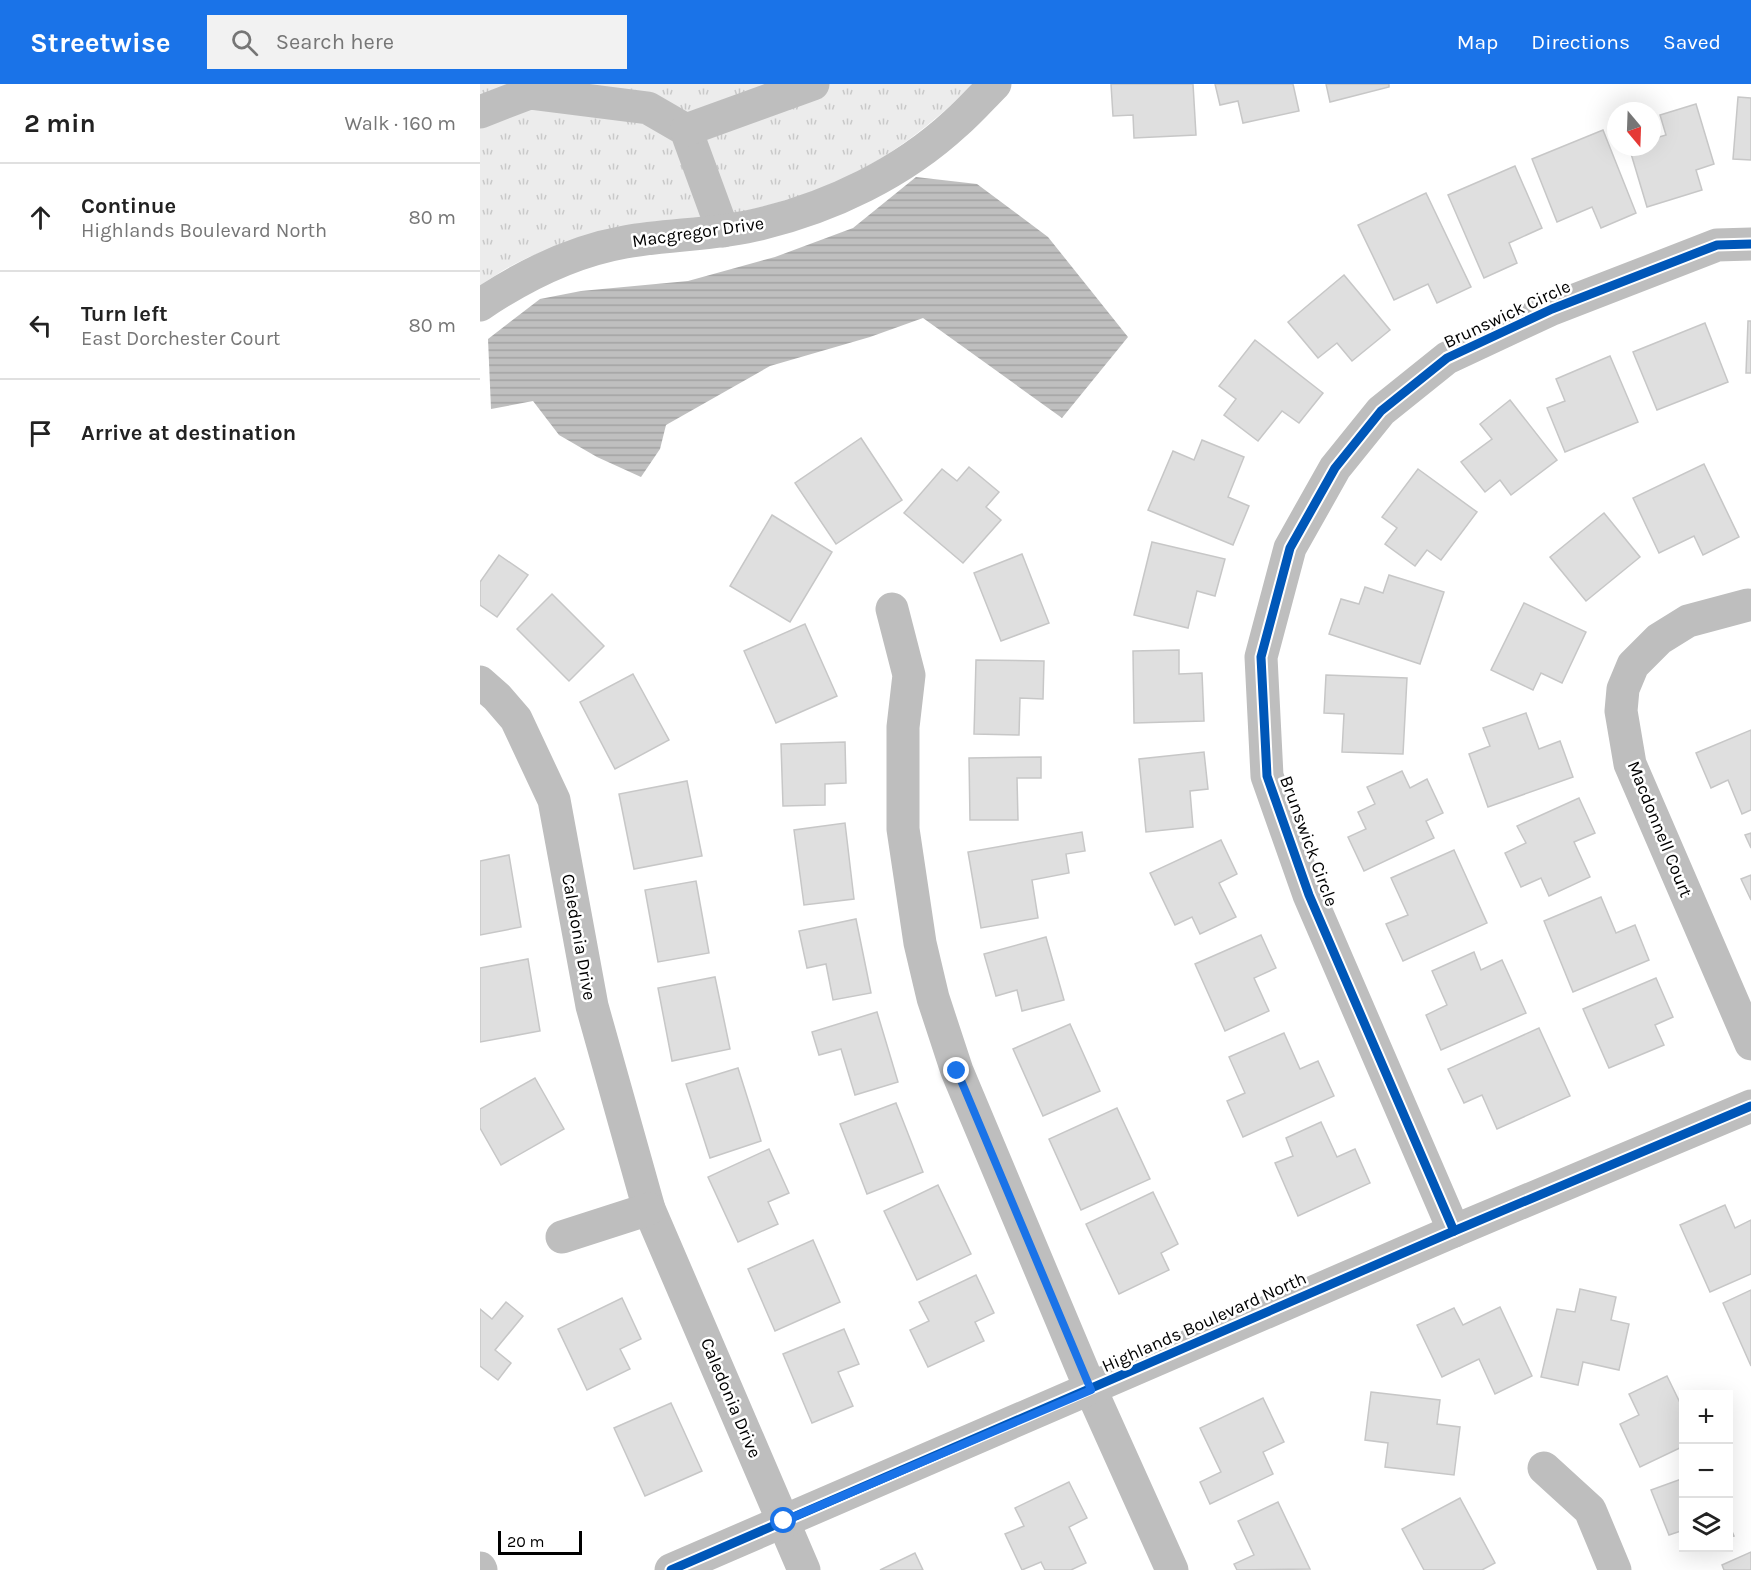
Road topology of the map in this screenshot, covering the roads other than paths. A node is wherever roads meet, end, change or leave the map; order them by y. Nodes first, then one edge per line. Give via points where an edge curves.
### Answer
1 (813, 84) edge
2 (995, 84) edge
3 (541, 88) edge
4 (480, 112) edge
5 (686, 130) junction
6 (723, 231) junction
7 (1751, 244) edge
8 (480, 305) edge
9 (1748, 605) dead end
10 (892, 609) dead end
11 (480, 682) edge
12 (1751, 1044) edge
13 (1751, 1106) edge
14 (649, 1209) junction
15 (1454, 1231) junction
16 (562, 1237) dead end
17 (1091, 1390) junction
18 (1544, 1468) dead end
19 (784, 1521) junction
20 (671, 1570) edge
21 (804, 1570) edge
22 (1172, 1570) edge
23 (1615, 1570) edge

1 - 5 street
2 - 6 street, Macgregor Drive via 921,152 882,176 803,211
3 - 4 street
3 - 5 street via 648,108
5 - 6 street
6 - 8 street, Macgregor Drive via 640,240 585,252 504,289
7 - 15 street, Brunswick Circle via 1717,245 1552,309 1447,358 1381,411 1335,468 1290,548 1261,657 1267,776 1309,895
9 - 12 street, Macdonnell Court via 1688,621 1659,639 1633,665 1623,689 1621,711 1630,764
10 - 17 street via 909,675 903,727 903,829 920,943 933,998 957,1071
11 - 14 street, Caledonia Drive via 516,719 554,800 592,1006
13 - 15 street, Highlands Boulevard North
14 - 16 street
14 - 19 street, Caledonia Drive
15 - 17 street, Highlands Boulevard North
17 - 19 street, Highlands Boulevard North
17 - 22 street
18 - 23 street via 1590,1510
19 - 20 street, Highlands Boulevard North
19 - 21 street, Caledonia Drive

